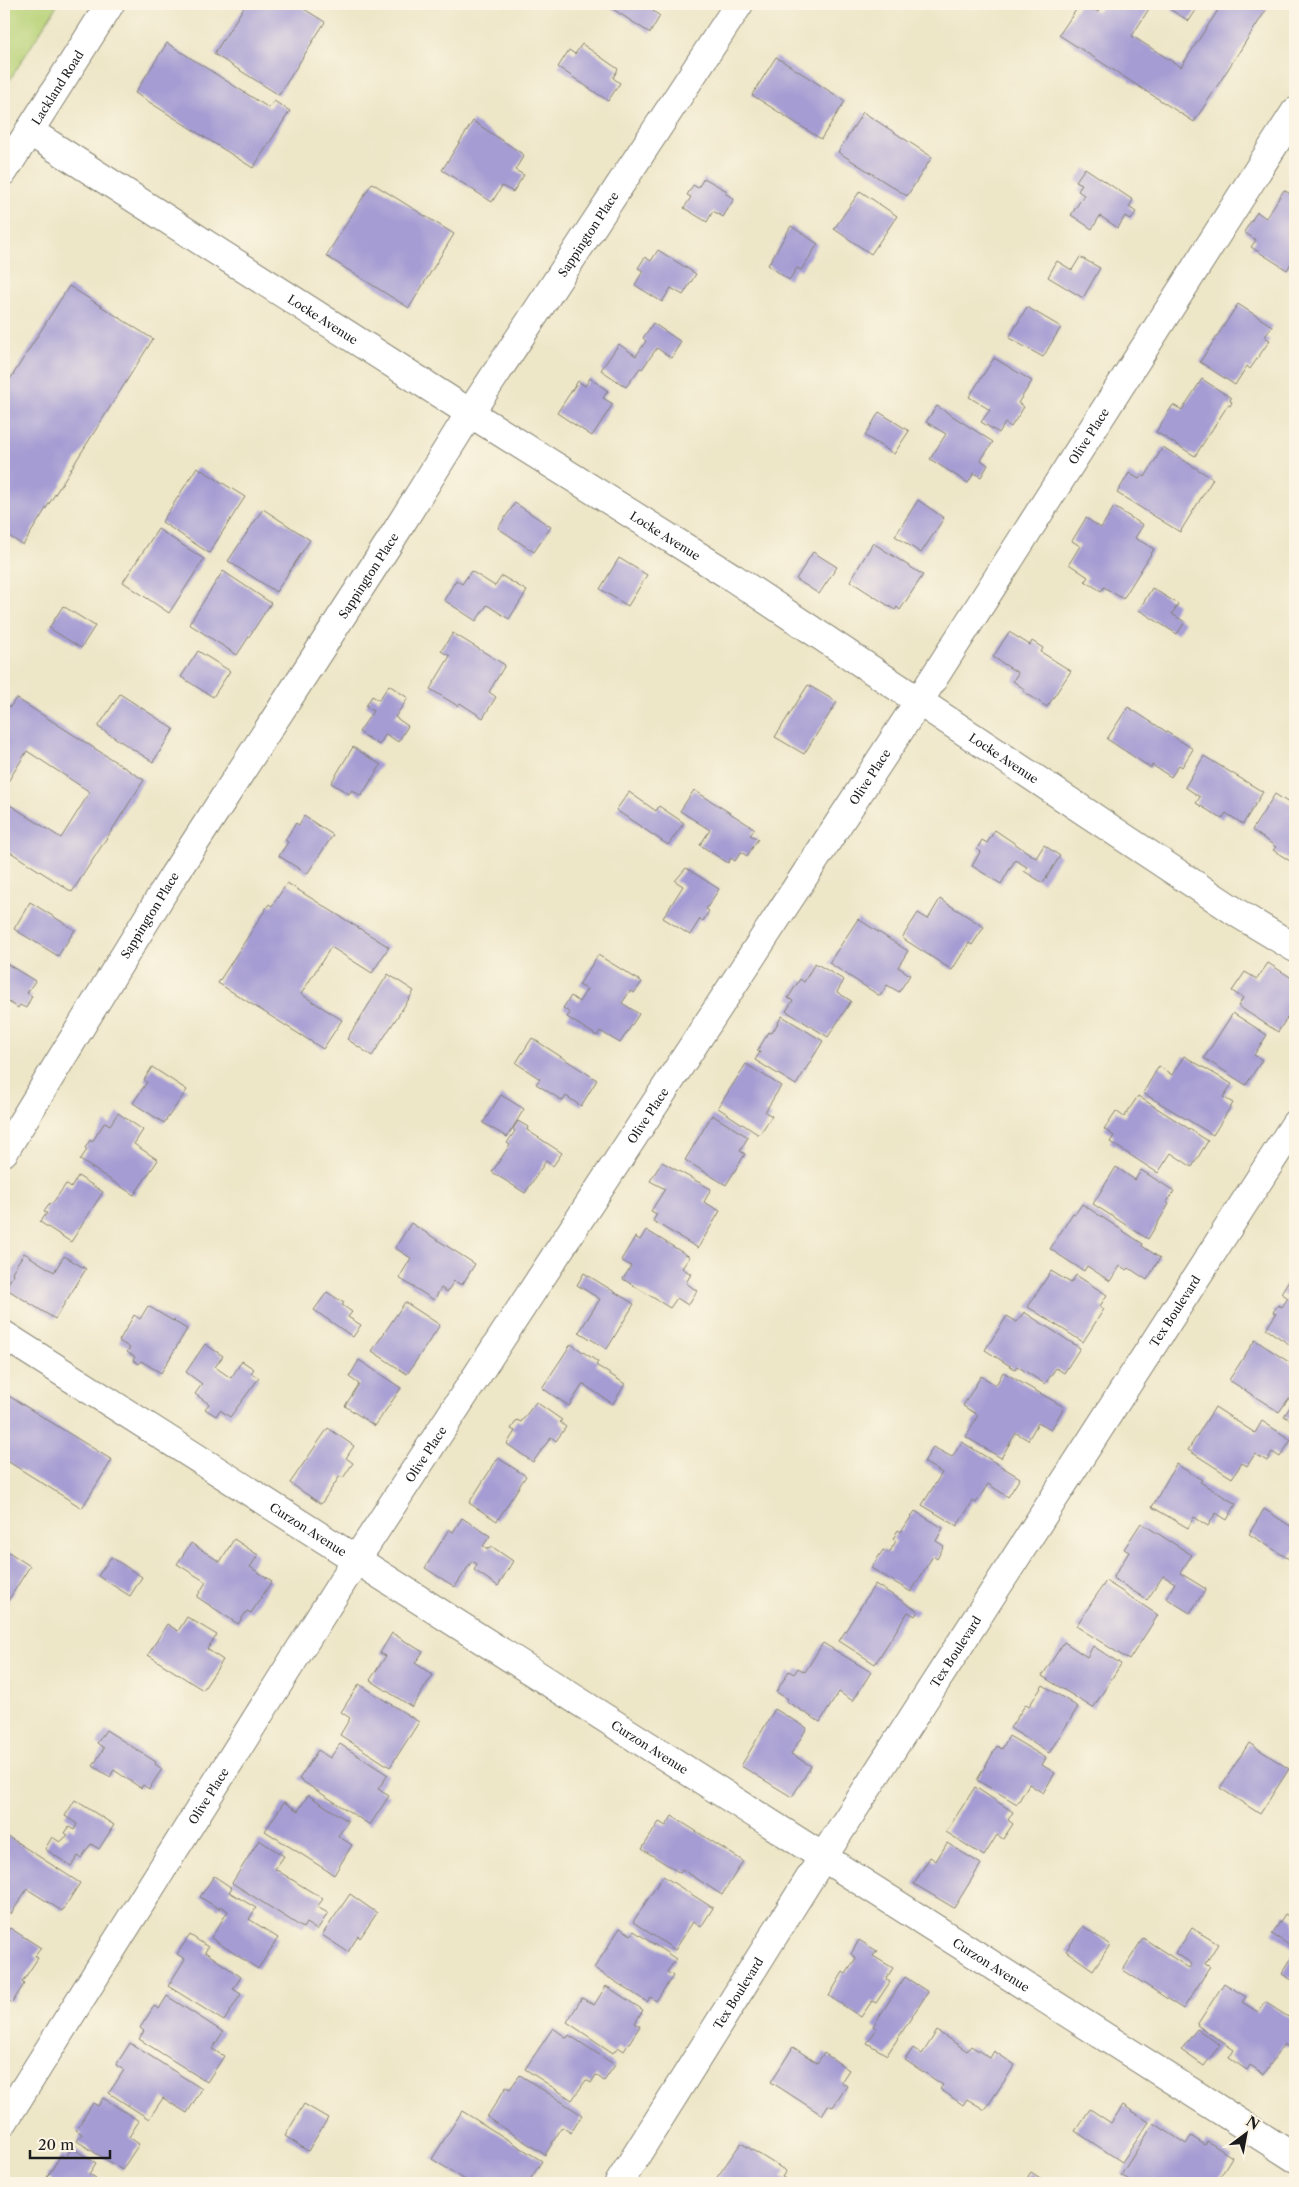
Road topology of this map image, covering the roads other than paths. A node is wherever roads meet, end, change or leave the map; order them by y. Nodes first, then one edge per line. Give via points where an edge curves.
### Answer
1 (110, 4) edge
2 (739, 4) edge
3 (1294, 116) edge
4 (29, 131) junction
5 (4, 171) edge
6 (470, 413) junction
7 (919, 701) junction
8 (1295, 948) edge
9 (1295, 1124) edge
10 (4, 1152) edge
11 (4, 1335) edge
12 (356, 1560) junction
13 (823, 1857) junction
14 (4, 2121) edge
15 (1295, 2158) edge
16 (619, 2183) edge

1 - 4 street, Lackland Road
2 - 6 street, Sappington Place
3 - 7 street, Olive Place
4 - 5 street, Lackland Road
4 - 6 street, Locke Avenue
6 - 7 street, Locke Avenue via 732,577
6 - 10 street, Sappington Place via 172,878
7 - 8 street, Locke Avenue
7 - 12 street, Olive Place
9 - 13 street, Tex Boulevard
11 - 12 street, Curzon Avenue
12 - 13 street, Curzon Avenue
12 - 14 street, Olive Place
13 - 15 street, Curzon Avenue
13 - 16 street, Tex Boulevard

